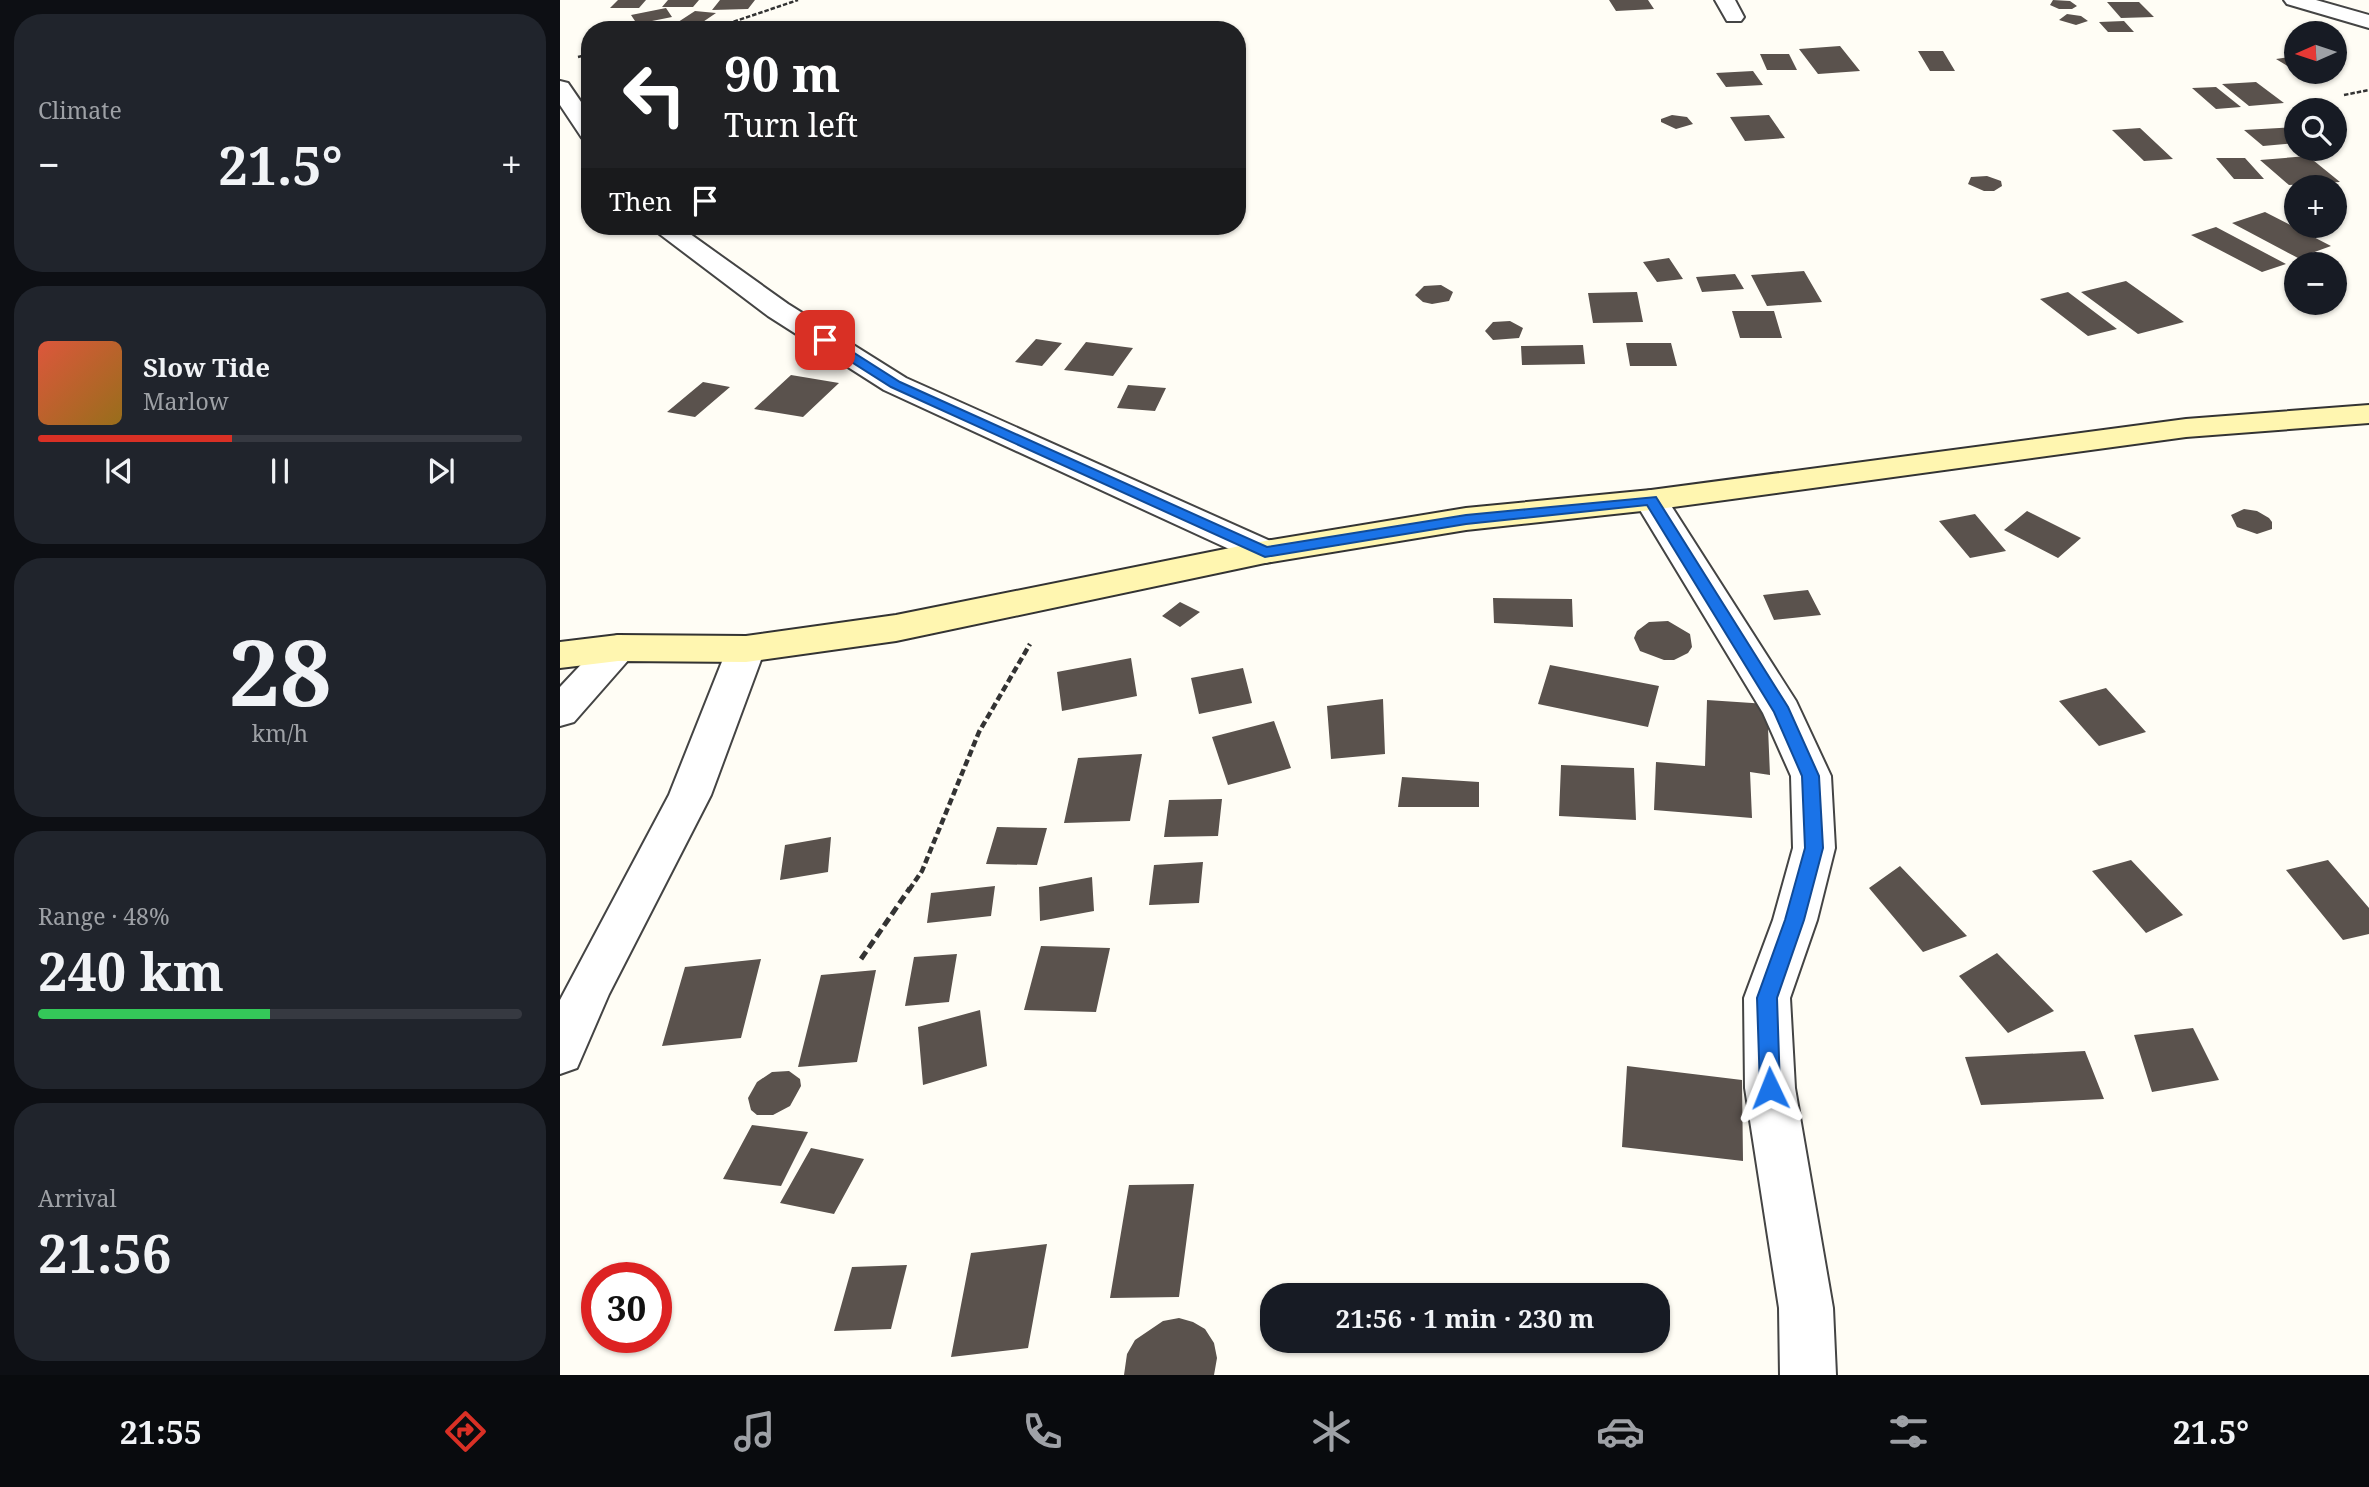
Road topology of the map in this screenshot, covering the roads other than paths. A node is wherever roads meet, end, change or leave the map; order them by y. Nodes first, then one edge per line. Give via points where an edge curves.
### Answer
1 (2294, 0) edge
2 (2369, 22) edge
3 (560, 88) edge
4 (581, 120) edge
5 (674, 235) edge
6 (2369, 414) edge
7 (1651, 500) junction
8 (1265, 552) junction
9 (618, 648) junction
10 (746, 649) junction
11 (560, 655) edge
12 (560, 712) edge
13 (560, 1053) edge
14 (1808, 1375) edge

1 - 2 street
3 - 4 street
5 - 8 street via 778,310 895,384
6 - 7 street via 2186,428
7 - 8 street via 1466,519
7 - 14 street via 1782,711 1811,776 1814,848 1767,998 1770,1088 1806,1308
8 - 10 street via 896,628
9 - 10 street
9 - 11 street
9 - 12 street
10 - 13 street via 690,795 588,989

